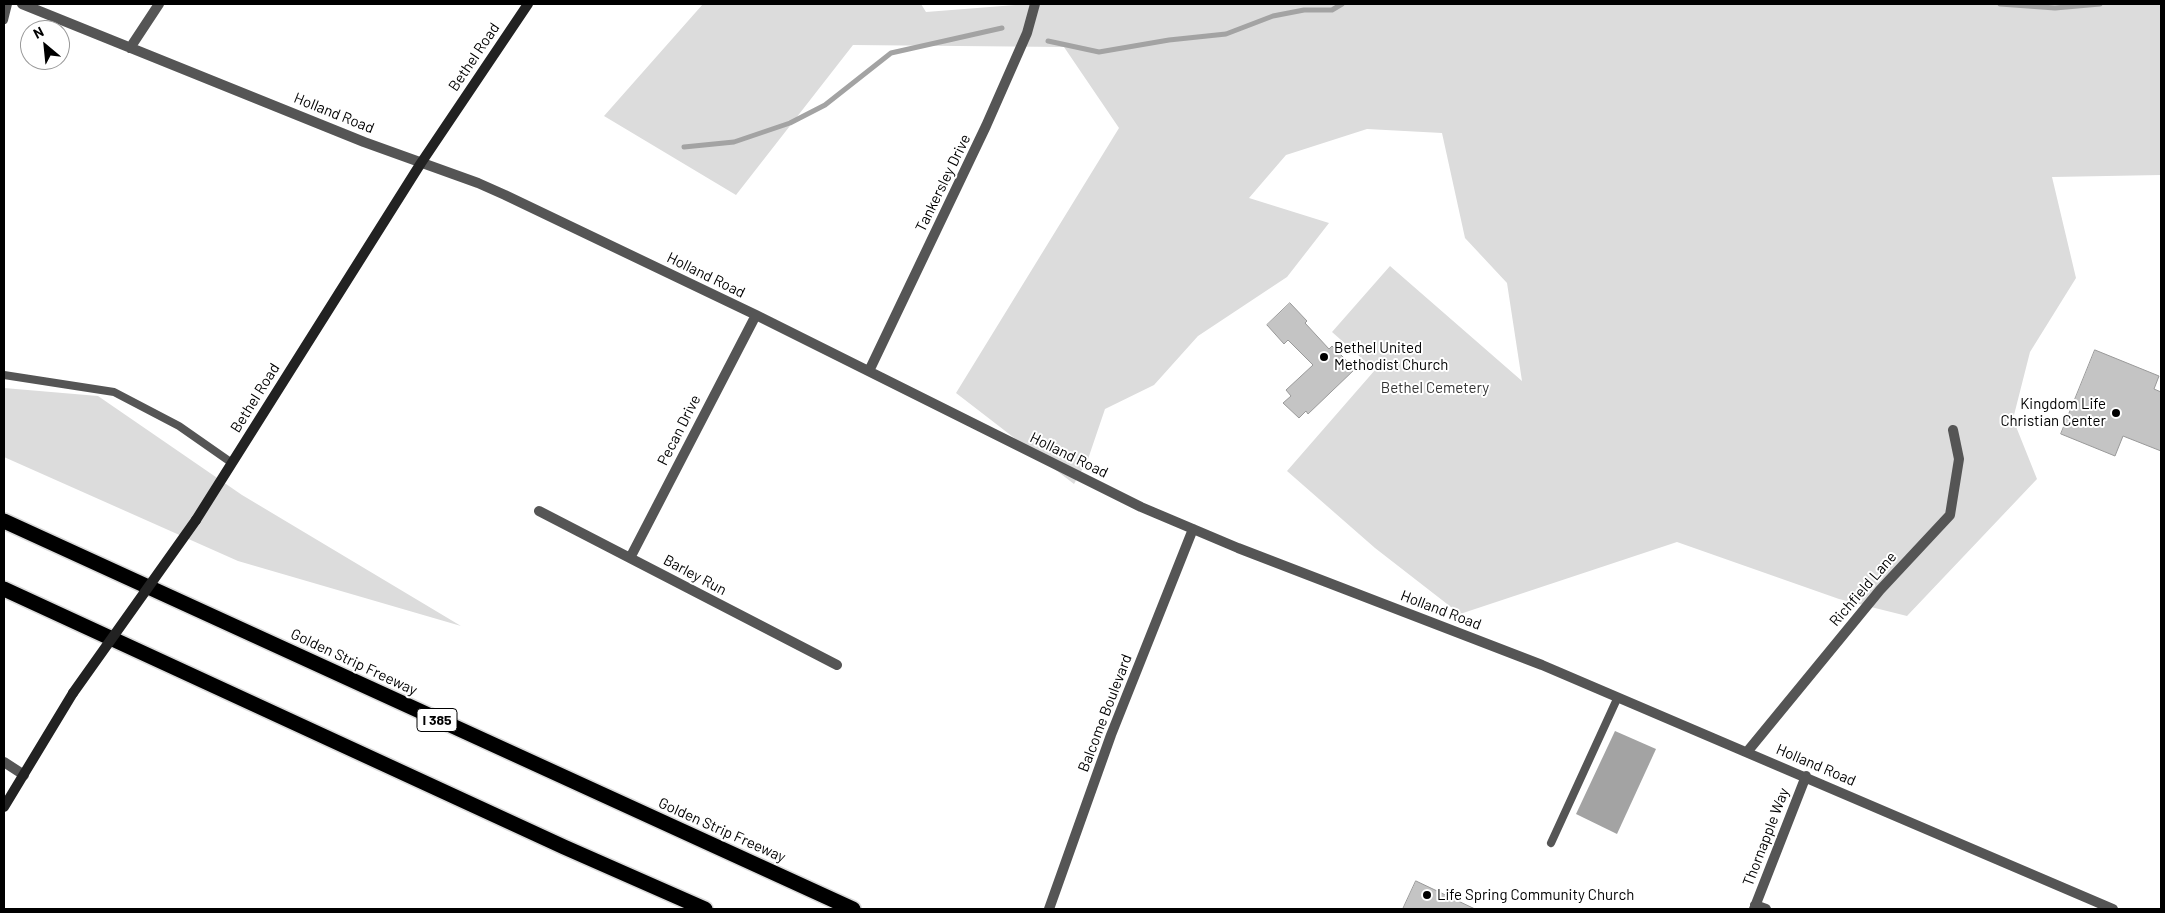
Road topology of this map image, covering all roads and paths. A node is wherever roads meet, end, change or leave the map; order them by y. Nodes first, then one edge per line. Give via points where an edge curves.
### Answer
1 (8, 4) edge
2 (22, 4) edge
3 (160, 4) edge
4 (528, 4) edge
5 (1035, 4) edge
6 (4, 20) edge
7 (130, 48) junction
8 (421, 163) junction
9 (756, 315) junction
10 (868, 371) junction
11 (4, 375) edge
12 (1953, 430) dead end
13 (232, 463) junction
14 (540, 511) dead end
15 (4, 521) edge
16 (1193, 529) junction
17 (630, 558) junction
18 (4, 589) edge
19 (837, 665) dead end
20 (1617, 698) junction
21 (1746, 752) junction
22 (4, 762) edge
23 (24, 775) junction
24 (1806, 776) junction
25 (4, 807) edge
26 (1551, 843) dead end
27 (1754, 907) edge
28 (705, 909) edge
29 (853, 909) edge
30 (1049, 909) edge
31 (1766, 909) edge
32 (2113, 909) edge

1 - 6 lane
2 - 7 street, Holland Road
3 - 7 street
4 - 8 street, Bethel Road
5 - 10 street, Tankersley Drive via 1027,34 986,126
7 - 8 street, Holland Road
8 - 9 street, Holland Road via 505,195
8 - 13 street, Bethel Road
9 - 10 street, Holland Road
9 - 17 street, Pecan Drive
10 - 16 street, Holland Road via 1076,476
11 - 13 lane via 114,392 179,426
12 - 21 street, Richfield Lane via 1959,459 1950,515 1880,590
13 - 23 street, Bethel Road, bridge via 196,520 72,693
14 - 17 street, Barley Run
15 - 29 highway, Golden Strip Freeway / I 385
16 - 20 street, Holland Road via 1542,665
16 - 30 street, Balcome Boulevard via 1111,735
17 - 19 street, Barley Run
18 - 28 highway
20 - 21 street, Holland Road
20 - 26 lane
21 - 24 street, Holland Road
22 - 23 street
23 - 25 street, Bethel Road
24 - 27 street, Thornapple Way
24 - 32 street, Holland Road via 2016,870
27 - 31 street

